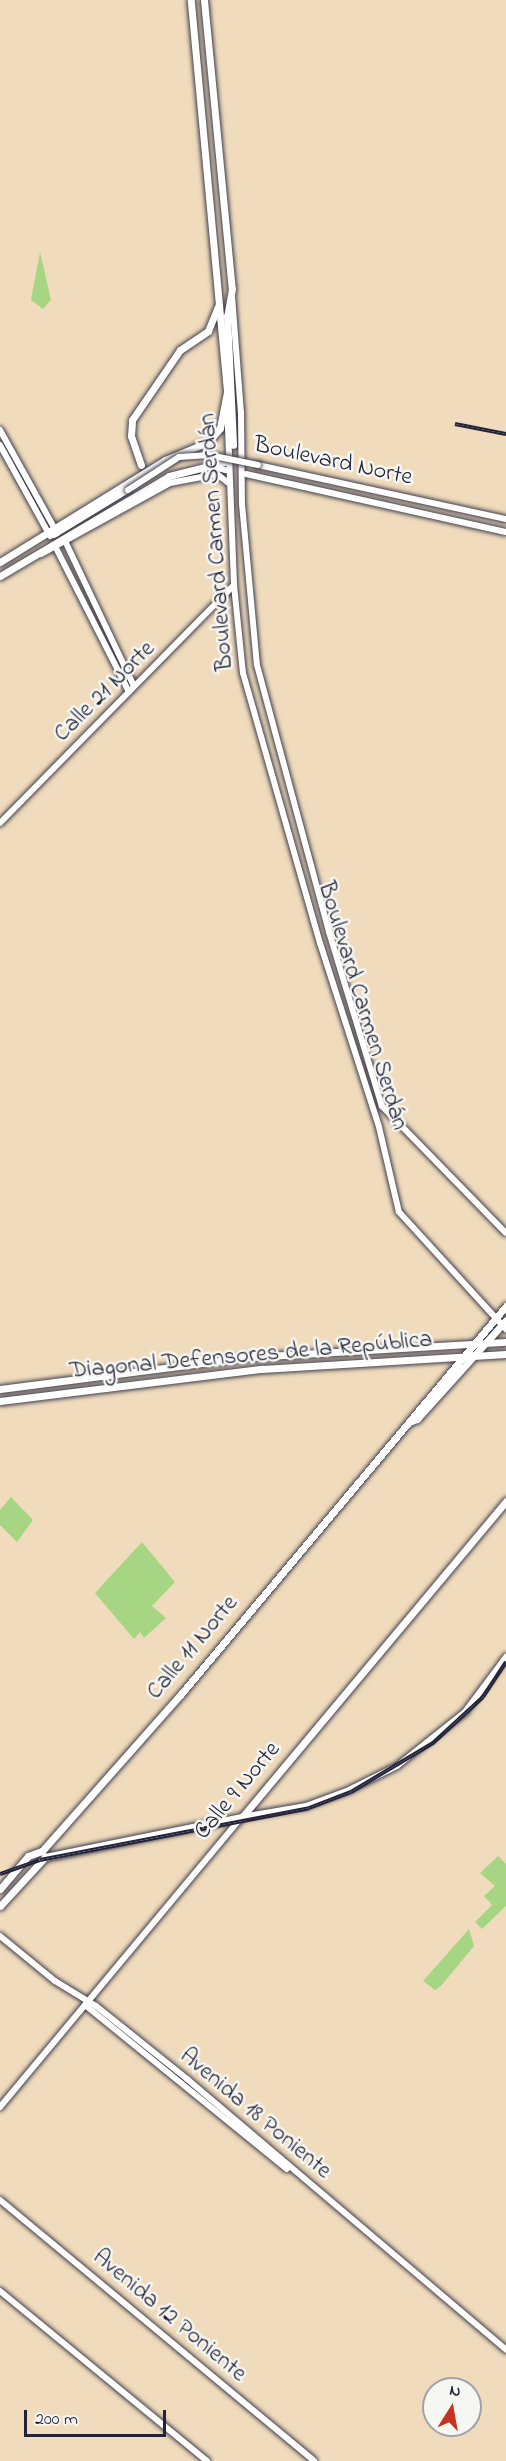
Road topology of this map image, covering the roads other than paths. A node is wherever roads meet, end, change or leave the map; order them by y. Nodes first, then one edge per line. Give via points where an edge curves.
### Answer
1 (191, 0) edge
2 (204, 0) edge
3 (207, 33) junction
4 (195, 42) junction
5 (227, 242) junction
6 (215, 243) junction
7 (232, 289) junction
8 (219, 300) junction
9 (227, 402) junction
10 (0, 430) edge
11 (0, 445) edge
12 (233, 446) dead end
13 (225, 462) dead end
14 (141, 465) dead end
15 (211, 466) junction
16 (225, 470) dead end
17 (246, 474) dead end
18 (231, 485) junction
19 (506, 519) edge
20 (506, 532) edge
21 (51, 534) junction
22 (66, 543) junction
23 (56, 548) junction
24 (41, 554) junction
25 (0, 562) edge
26 (0, 576) edge
27 (234, 585) junction
28 (135, 686) junction
29 (129, 692) junction
30 (288, 778) junction
31 (274, 782) junction
32 (0, 823) edge
33 (391, 1114) junction
34 (379, 1127) junction
35 (506, 1233) edge
36 (506, 1306) edge
37 (496, 1318) junction
38 (505, 1324) edge
39 (506, 1341) edge
40 (472, 1344) junction
41 (486, 1344) junction
42 (506, 1354) edge
43 (461, 1357) junction
44 (474, 1357) junction
45 (0, 1389) edge
46 (0, 1401) edge
47 (409, 1422) junction
48 (506, 1501) edge
49 (506, 1657) edge
50 (242, 1817) junction
51 (0, 1889) edge
52 (0, 1906) edge
53 (0, 1936) edge
54 (87, 2003) junction
55 (153, 2056) junction
56 (0, 2107) edge
57 (287, 2169) dead end
58 (0, 2200) edge
59 (0, 2291) edge
60 (506, 2350) edge
61 (207, 2461) edge
62 (314, 2461) edge

1 - 4 main road, Boulevard Carmen Serdán
2 - 3 main road, Boulevard Carmen Serdán
3 - 4 main road via 198,34
3 - 5 main road, Boulevard Carmen Serdán
4 - 6 main road, Boulevard Carmen Serdán
5 - 6 main road
5 - 7 main road, Boulevard Carmen Serdán
6 - 8 main road, Boulevard Carmen Serdán
7 - 12 main road via 227,316
7 - 30 main road, Boulevard Carmen Serdán via 251,621 257,665
8 - 9 main road, Boulevard Carmen Serdán
8 - 14 main road via 208,331 180,350 132,420 130,436
9 - 18 main road, Boulevard Carmen Serdán
9 - 21 main road via 220,428 212,439 165,460
10 - 21 main road
11 - 21 main road
13 - 15 main road
15 - 16 main road, Boulevard Norte
15 - 24 main road, Boulevard Norte via 165,476
17 - 20 main road, Boulevard Norte
18 - 22 main road via 217,474 170,483
18 - 27 main road, Boulevard Carmen Serdán
19 - 21 main road, Boulevard Norte, bridge via 209,455 179,457
21 - 25 main road, Boulevard Norte
22 - 23 main road
22 - 28 main road
23 - 24 main road
23 - 29 main road
24 - 26 main road, Boulevard Norte
27 - 28 main road, Calle 21 Norte
27 - 31 main road, Boulevard Carmen Serdán via 243,673
28 - 29 main road, Calle 21 Norte
29 - 32 main road, Calle 21 Norte
30 - 31 main road
30 - 33 main road, Boulevard Carmen Serdán via 329,932 382,1106
31 - 34 main road, Boulevard Carmen Serdán
33 - 34 main road via 383,1118
33 - 35 main road
34 - 37 main road, Boulevard Carmen Serdán via 404,1222
36 - 37 main road, Calle 11 Norte
37 - 38 main road, Boulevard Carmen Serdán
37 - 40 main road, Calle 11 Norte
38 - 41 main road, Calle 11 Norte
39 - 41 main road, Diagonal Defensores de la República
40 - 41 main road, Diagonal Defensores de la República
40 - 43 main road, Calle 11 Norte
40 - 45 main road, Diagonal Defensores de la República via 251,1357
41 - 44 main road, Calle 11 Norte
42 - 44 main road, Diagonal Defensores de la República
43 - 44 main road, Diagonal Defensores de la República
43 - 46 main road, Diagonal Defensores de la República via 240,1371
43 - 47 main road, Calle 11 Norte
44 - 47 main road, Calle 11 Norte via 417,1419
47 - 51 main road, Calle 11 Norte via 64,1827 42,1851 28,1856
48 - 50 main road, Calle 9 Norte
49 - 50 main road via 465,1712 422,1750 397,1766 306,1806
50 - 52 main road via 38,1861
50 - 54 main road, Calle 9 Norte
53 - 54 main road, Avenida 18 Poniente
54 - 55 main road, Avenida 18 Poniente
54 - 56 main road, Calle 9 Norte
55 - 57 main road, Avenida 18 Poniente
55 - 60 main road, Avenida 18 Poniente
58 - 62 main road, Avenida 12 Poniente
59 - 61 main road

